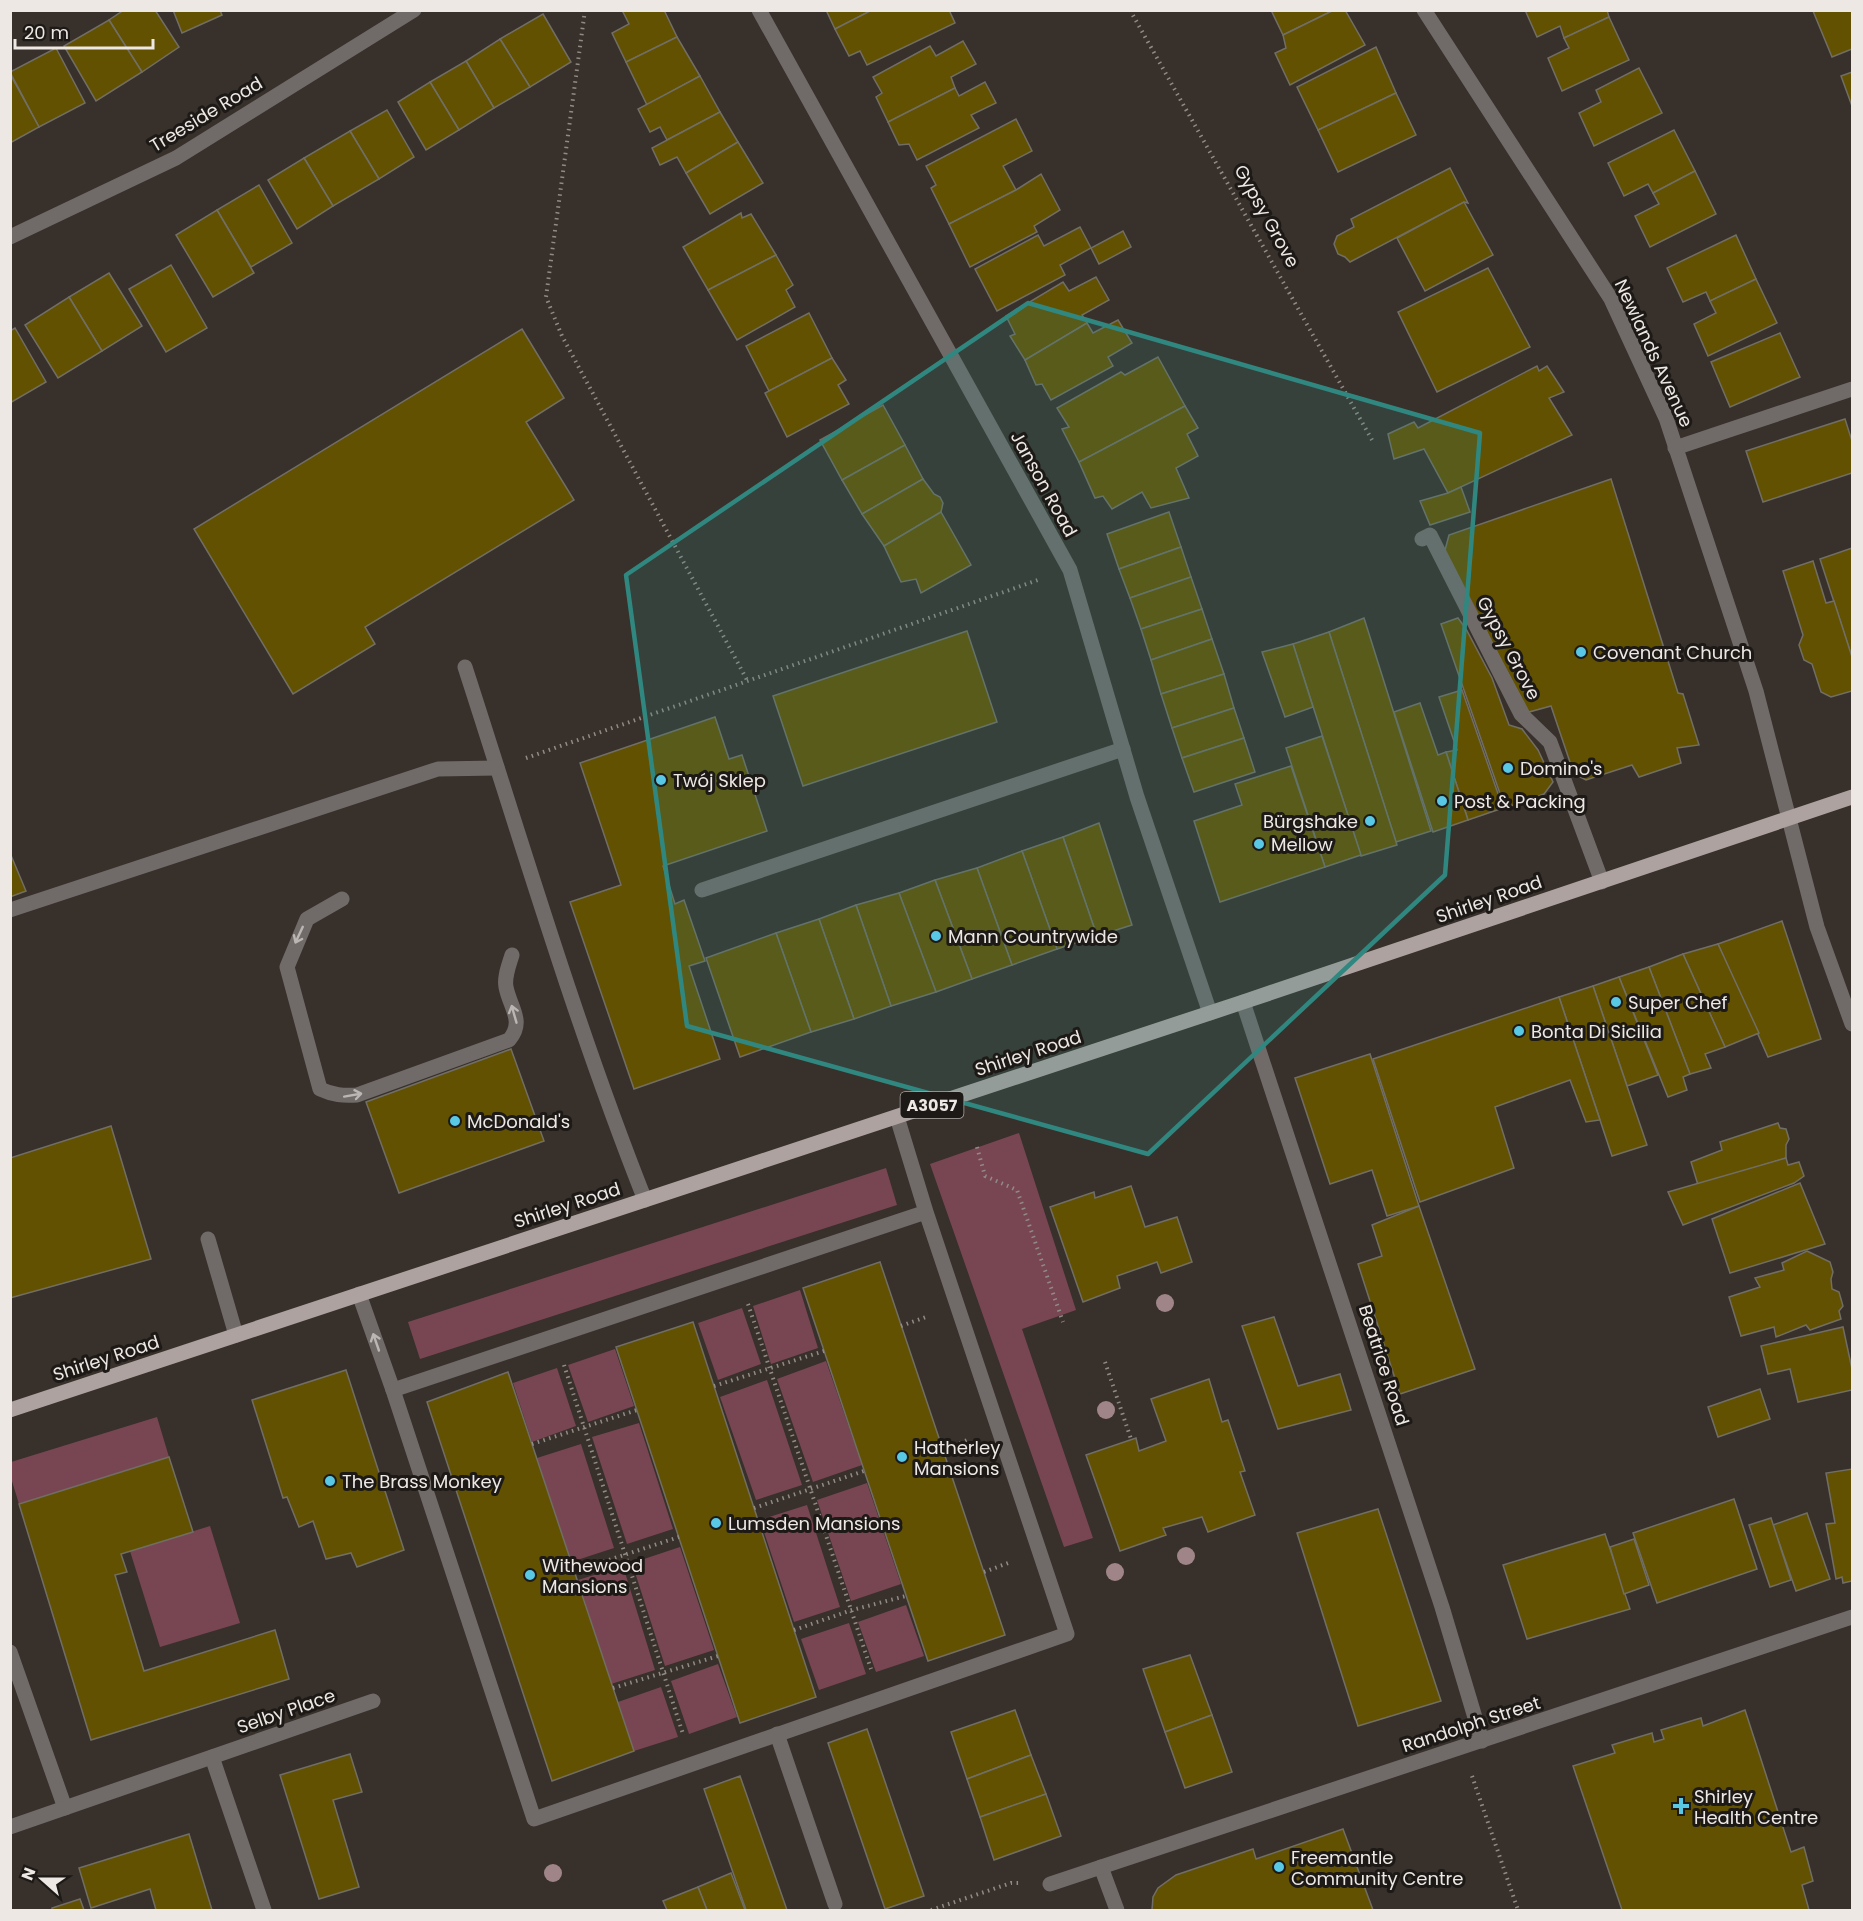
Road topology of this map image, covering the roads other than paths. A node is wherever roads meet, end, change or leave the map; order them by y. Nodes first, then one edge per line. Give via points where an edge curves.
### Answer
1 (414, 10) edge
2 (759, 10) edge
3 (1424, 10) edge
4 (10, 237) edge
5 (1852, 389) edge
6 (1675, 448) junction
7 (1422, 539) dead end
8 (465, 668) dead end
9 (1123, 749) junction
10 (497, 768) junction
11 (1852, 797) edge
12 (1790, 818) junction
13 (1602, 882) junction
14 (702, 890) dead end
15 (342, 899) dead end
16 (10, 910) edge
17 (512, 955) dead end
18 (1243, 1002) junction
19 (1210, 1013) junction
20 (1852, 1024) edge
21 (897, 1117) junction
22 (645, 1200) junction
23 (926, 1212) junction
24 (208, 1239) dead end
25 (359, 1294) junction
26 (236, 1335) junction
27 (393, 1390) junction
28 (10, 1410) edge
29 (1852, 1617) edge
30 (10, 1652) edge
31 (373, 1701) dead end
32 (777, 1734) junction
33 (1482, 1741) junction
34 (212, 1757) junction
35 (65, 1808) junction
36 (10, 1827) edge
37 (1101, 1868) junction
38 (1050, 1884) road end
39 (835, 1904) dead end
40 (264, 1910) edge
41 (1117, 1911) edge

1 - 4 street, Treeside Road via 176,158
2 - 9 street, Janson Road via 1070,570
3 - 6 street, Newlands Avenue via 1611,299 1666,417
5 - 6 street
6 - 12 street, Newlands Avenue via 1756,691
7 - 13 street, Gypsy Grove via 1430,536 1521,714 1550,742
8 - 10 street
9 - 14 street
9 - 19 street, Janson Road
10 - 16 street via 438,769
10 - 22 street via 552,943
11 - 12 main road, Shirley Road / A3057
12 - 13 main road, Shirley Road / A3057
12 - 20 street, Newlands Avenue via 1817,927
13 - 18 main road, Shirley Road / A3057
15 -> 17 street via 307,919 287,967 320,1089 328,1093 357,1095 509,1041 517,1031 506,986
18 - 19 main road, Shirley Road / A3057
18 - 33 street, Beatrice Road via 1435,1585
19 - 21 main road, Shirley Road / A3057
21 - 22 main road, Shirley Road / A3057
21 - 23 street
22 - 25 main road, Shirley Road / A3057
23 - 27 street
23 - 32 street via 1067,1634
24 - 26 street
25 - 26 main road, Shirley Road / A3057
27 -> 25 street
26 - 28 main road, Shirley Road / A3057
27 - 32 street via 534,1819
29 - 33 street, Randolph Street
30 - 35 street
31 - 34 street, Selby Place
32 - 39 street
33 - 37 street, Randolph Street
34 - 35 street, Selby Place
34 - 40 street
35 - 36 street, Selby Place
37 - 38 street, Randolph Street
37 - 41 street

